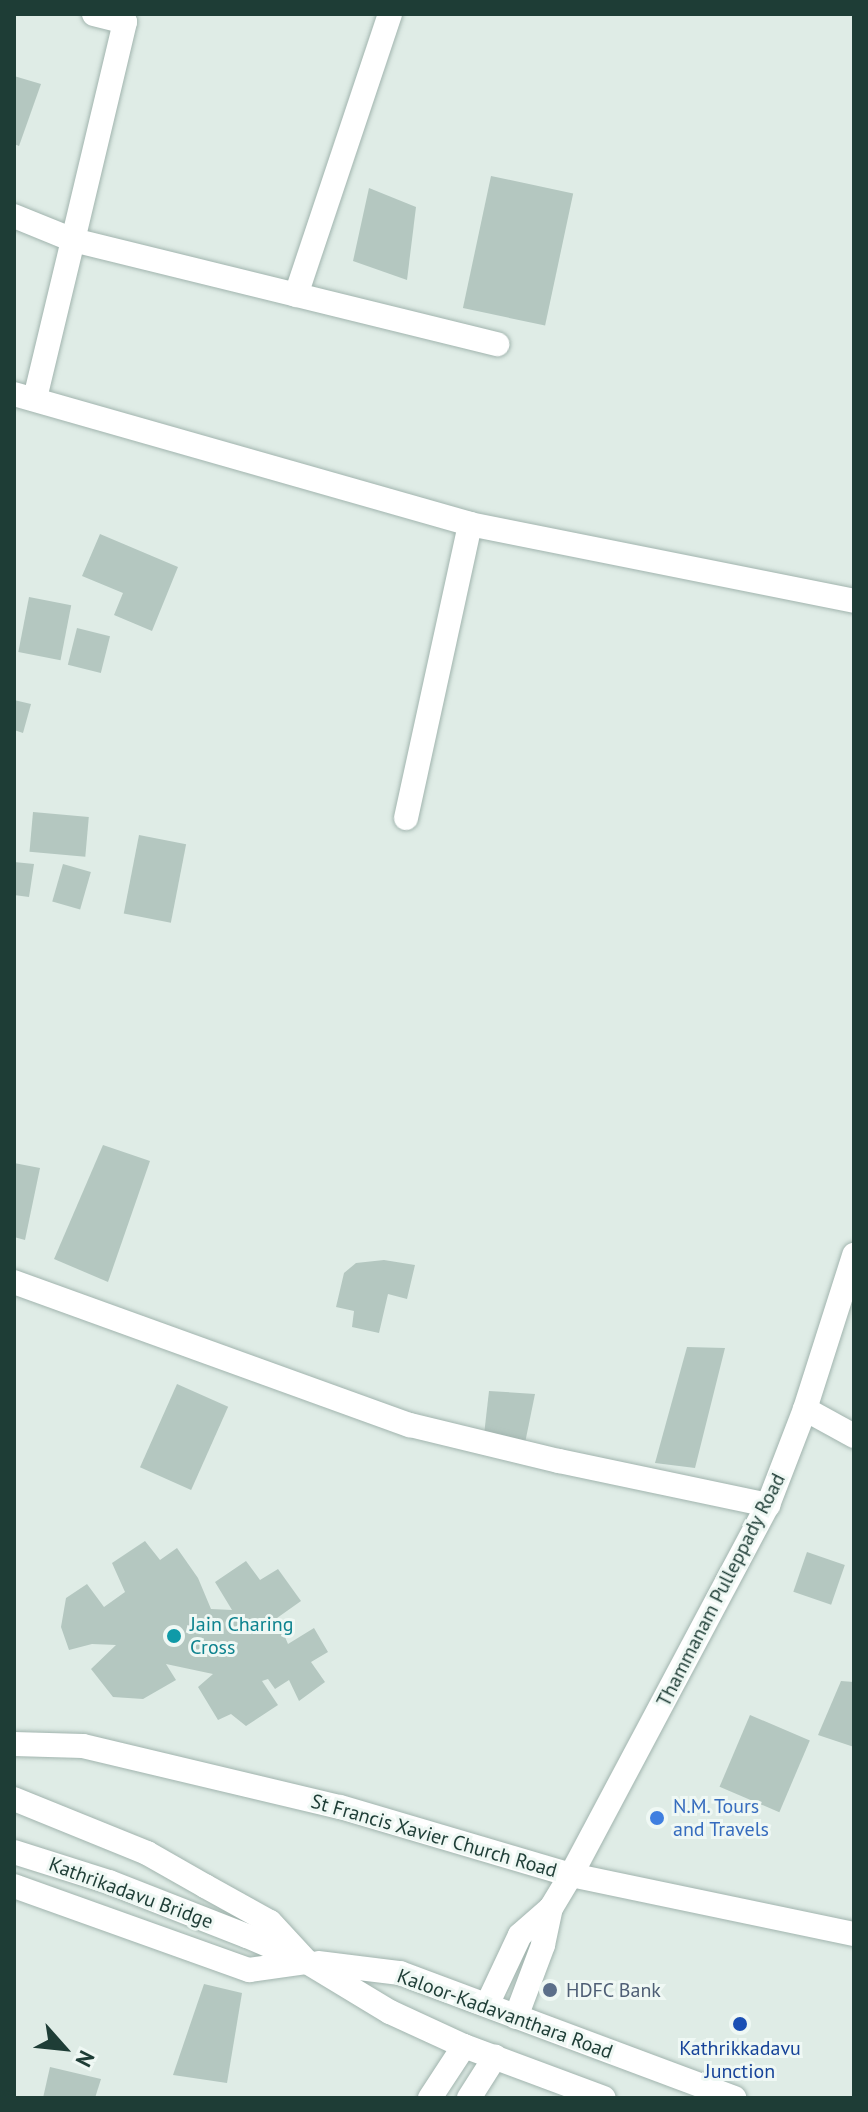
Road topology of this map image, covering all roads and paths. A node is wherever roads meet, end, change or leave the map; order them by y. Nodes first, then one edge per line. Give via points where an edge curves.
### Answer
1 (94, 14) edge
2 (390, 14) edge
3 (14, 216) edge
4 (73, 240) junction
5 (296, 295) junction
6 (497, 344) dead end
7 (25, 396) edge
8 (470, 524) junction
9 (854, 601) edge
10 (406, 818) dead end
11 (854, 1255) edge
12 (14, 1282) edge
13 (805, 1409) junction
14 (854, 1436) edge
15 (768, 1505) junction
16 (14, 1744) edge
17 (14, 1799) edge
18 (14, 1852) edge
19 (571, 1875) junction
20 (14, 1886) edge
21 (551, 1908) junction
22 (854, 1934) edge
23 (307, 1962) junction
24 (487, 2005) junction
25 (516, 2017) junction
26 (464, 2046) junction
27 (495, 2057) junction
28 (430, 2098) edge
29 (469, 2098) edge
30 (604, 2098) edge
31 (734, 2098) edge

1 - 4 street via 125,22
2 - 5 street
3 - 4 street
4 - 5 street
4 - 7 street
5 - 6 street
7 - 8 street
8 - 9 street
8 - 10 street
11 - 13 street, Thammanam Pulleppady Road
12 - 15 street via 410,1425
13 - 14 street
13 - 15 street, Thammanam Pulleppady Road
15 - 19 street, Thammanam Pulleppady Road
16 - 19 street, St Francis Xavier Church Road via 83,1746 340,1807
17 - 23 street via 147,1853 194,1879 270,1922
18 - 23 street, Kathrikadavu Bridge via 109,1882
19 - 21 street, Thammanam Pulleppady Road
19 - 22 street, St Francis Xavier Church Road
20 - 23 street via 249,1970
21 - 24 street, Thammanam Pulleppady Road via 520,1935
21 - 25 street, Thammanam Pulleppady Road
23 - 24 street, Kaloor-Kadavanthara Road via 400,1973
23 - 26 street, Kaloor-Kadavanthara Road via 390,2012
24 - 25 street, Kaloor-Kadavanthara Road
25 - 31 street, Kaloor-Kadavanthara Road
26 - 27 street, Kaloor-Kadavanthara Road
26 - 28 street
27 - 29 street
27 - 30 street, Kaloor-Kadavanthara Road

